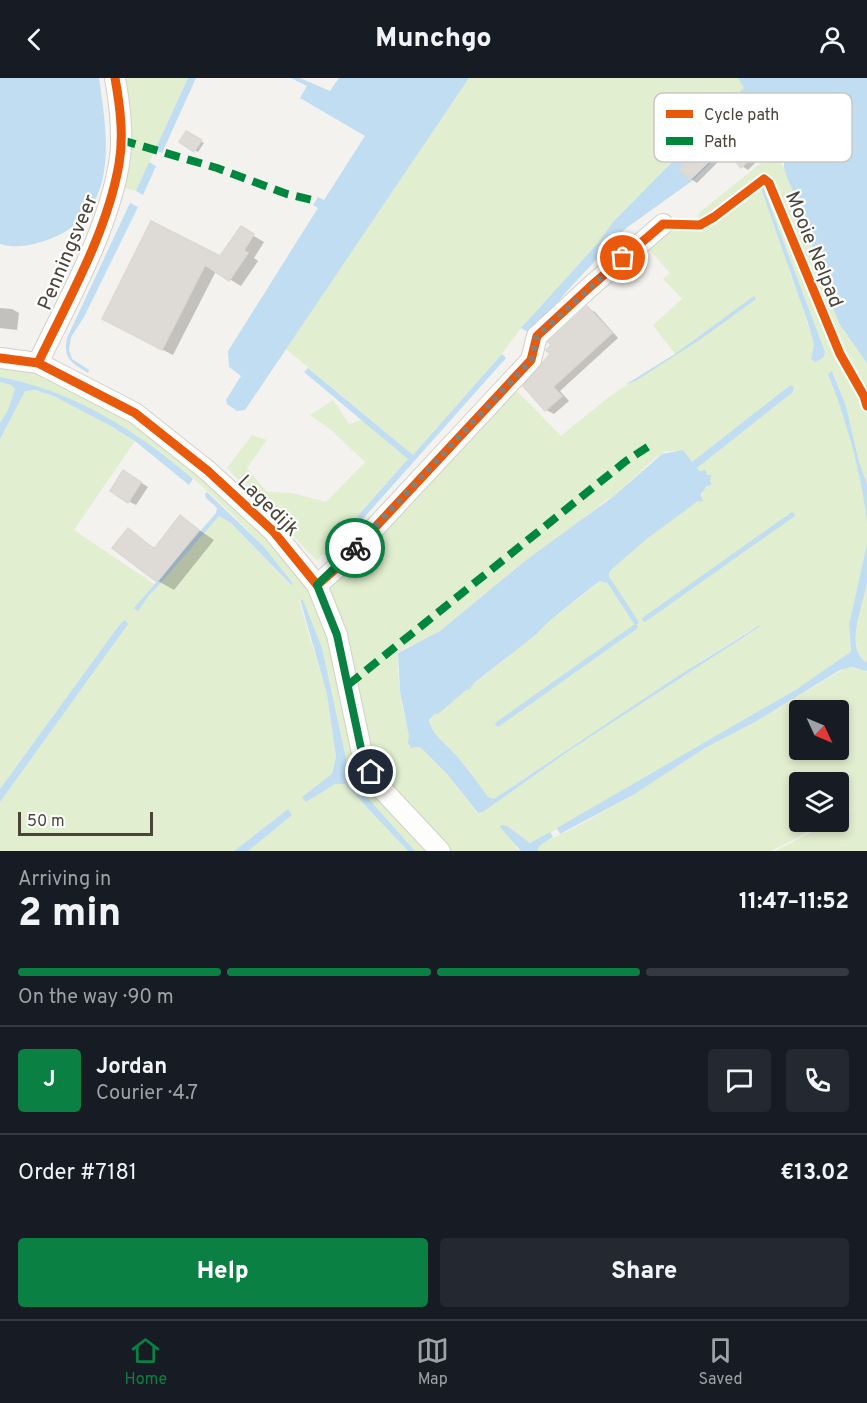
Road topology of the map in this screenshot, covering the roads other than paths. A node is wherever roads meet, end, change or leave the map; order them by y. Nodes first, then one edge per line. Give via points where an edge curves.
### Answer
1 (115, 78) edge
2 (663, 224) dead end
3 (0, 358) edge
4 (38, 363) junction
5 (317, 585) junction
6 (440, 851) edge

1 - 4 street, Penningsveer via 121,136 119,164 106,217
2 - 5 street via 537,336 531,360
3 - 4 street
4 - 5 street, Lagedijk via 144,420 208,471 273,531
5 - 6 street, Lagedijk via 337,635 363,758 380,787

